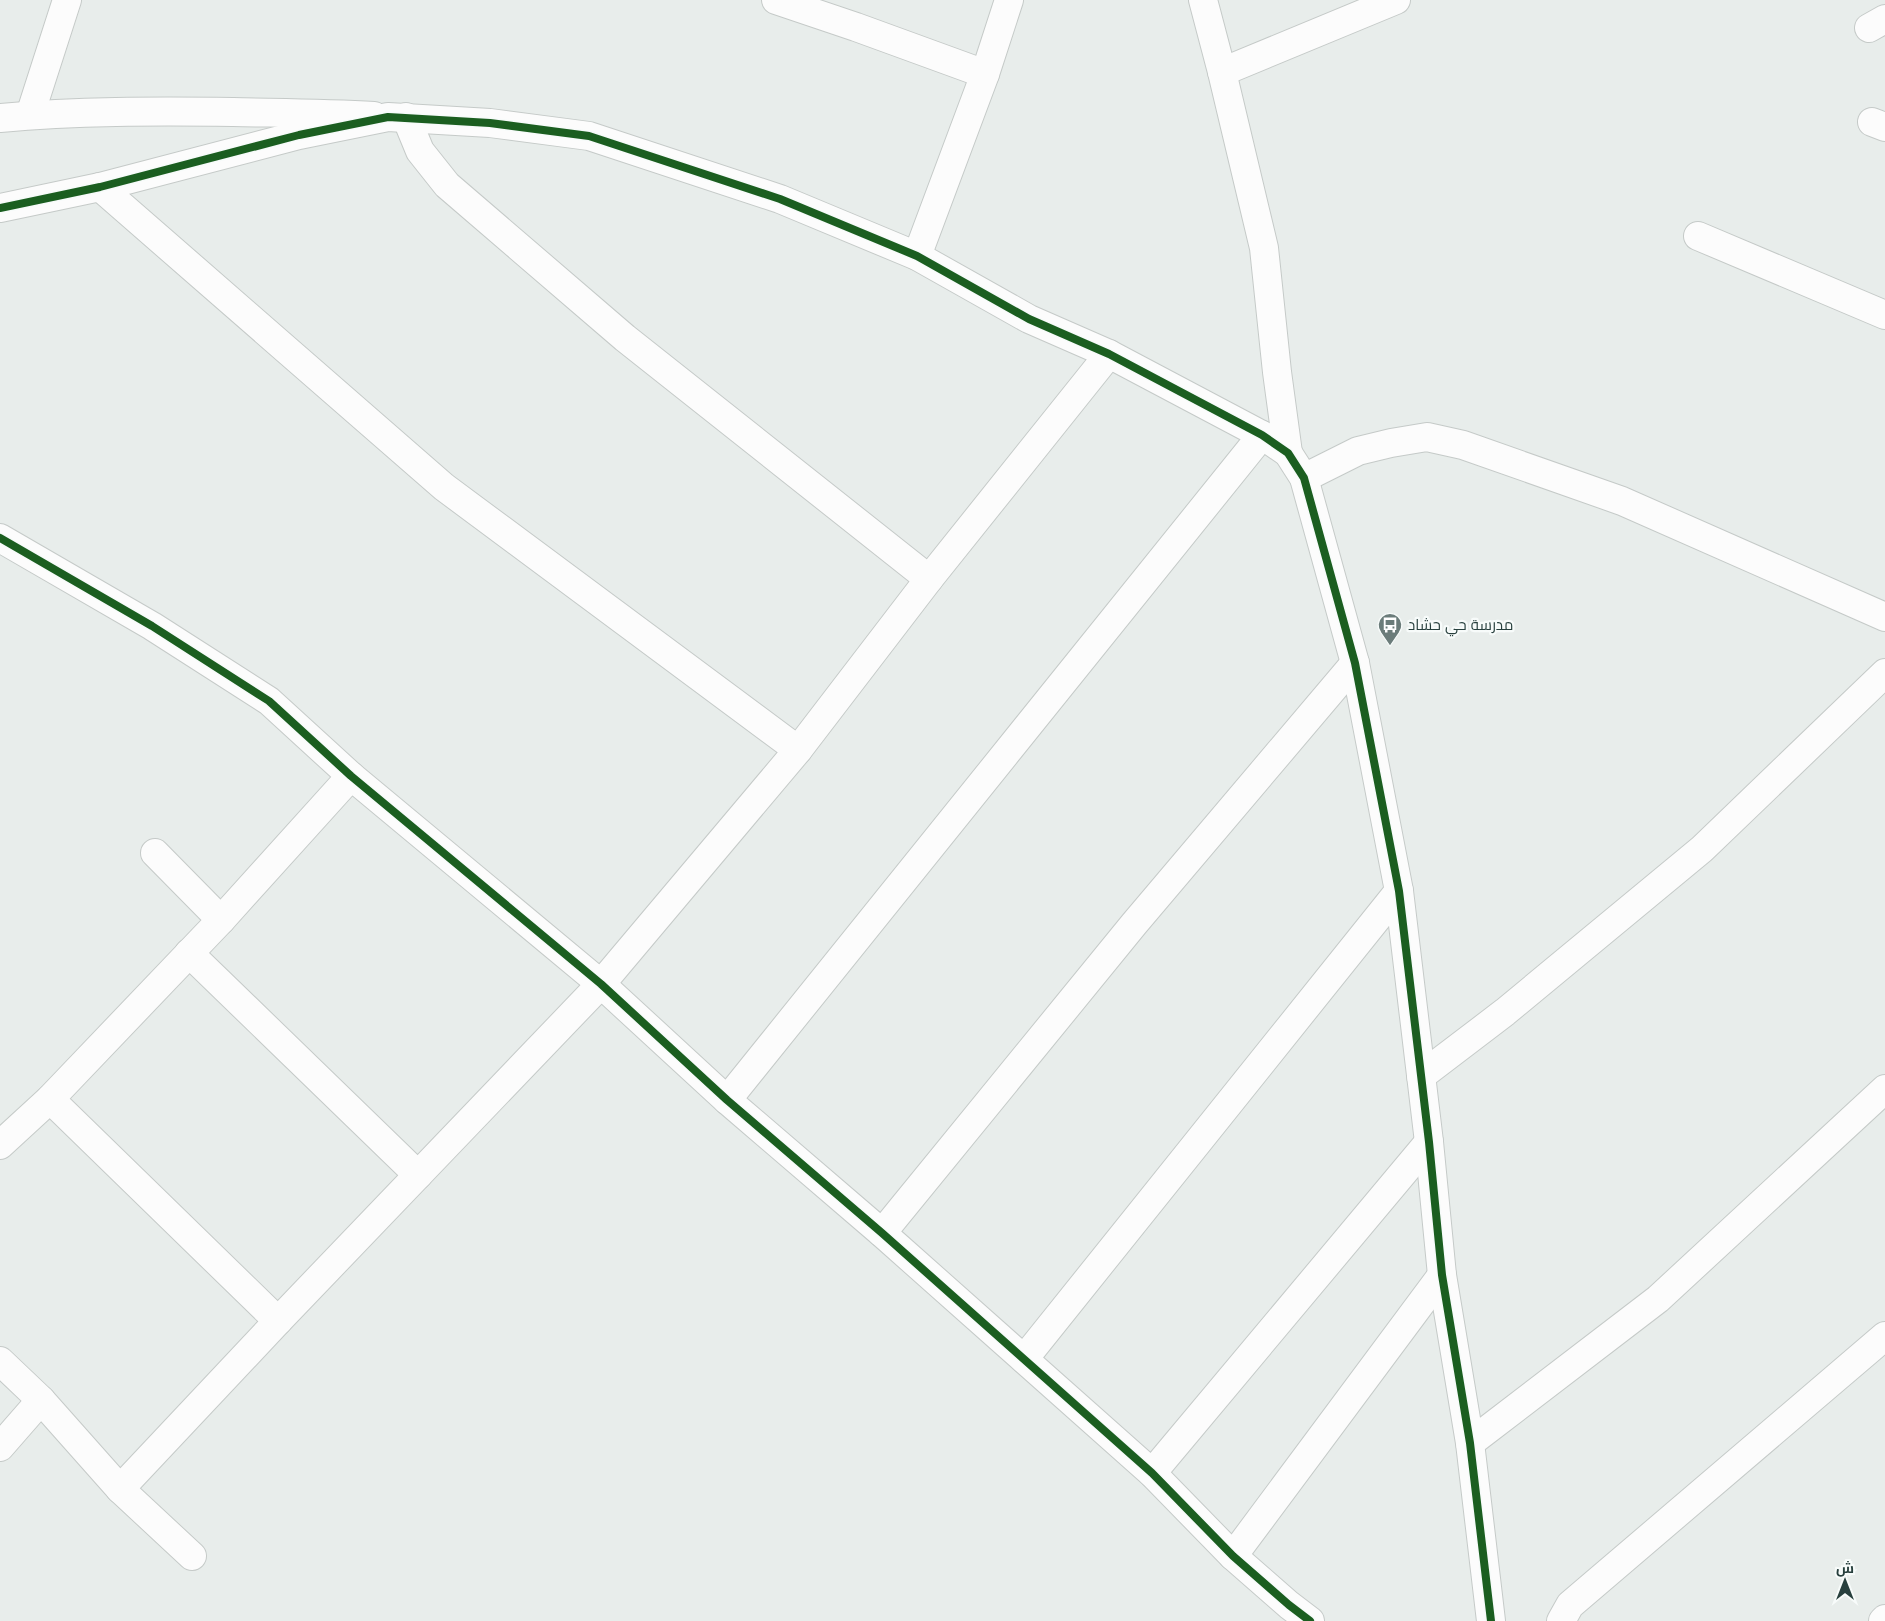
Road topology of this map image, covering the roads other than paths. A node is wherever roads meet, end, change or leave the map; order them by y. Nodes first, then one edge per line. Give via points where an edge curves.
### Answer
1 (67, 0) edge
2 (776, 0) edge
3 (1010, 0) edge
4 (1203, 0) edge
5 (1396, 0) edge
6 (1222, 72) junction
7 (985, 74) junction
8 (30, 115) junction
9 (397, 117) junction
10 (0, 118) edge
11 (100, 187) junction
12 (0, 208) edge
13 (1698, 236) dead end
14 (917, 256) junction
15 (1885, 315) edge
16 (1109, 354) junction
17 (1262, 435) junction
18 (1288, 453) junction
19 (1304, 478) junction
20 (0, 538) edge
21 (929, 579) junction
22 (1885, 617) edge
23 (1354, 662) junction
24 (1885, 673) edge
25 (798, 750) junction
26 (351, 776) junction
27 (155, 853) dead end
28 (1399, 891) junction
29 (221, 920) junction
30 (189, 953) junction
31 (601, 984) junction
32 (1421, 1076) junction
33 (1885, 1089) edge
34 (50, 1099) junction
35 (727, 1100) junction
36 (1429, 1142) junction
37 (0, 1145) edge
38 (418, 1175) junction
39 (882, 1233) junction
40 (1442, 1275) junction
41 (278, 1321) junction
42 (1885, 1336) edge
43 (1024, 1359) junction
44 (0, 1361) edge
45 (40, 1400) junction
46 (1470, 1442) junction
47 (0, 1447) edge
48 (1152, 1473) junction
49 (120, 1489) junction
50 (192, 1556) dead end
51 (1233, 1556) junction
52 (1310, 1621) edge
53 (1491, 1621) edge
54 (1561, 1621) edge

1 - 8 street
2 - 7 street
3 - 7 street
4 - 6 street
5 - 6 street
6 - 18 street via 1264,248
7 - 14 street
8 - 9 street via 165,112 337,113
8 - 10 street
9 - 11 street via 299,135
9 - 14 street via 490,123 589,136 780,199
9 - 21 street via 447,185 625,338
11 - 12 street
11 - 25 street via 444,487
13 - 15 street
14 - 16 street via 1028,319
16 - 17 street
16 - 21 street
17 - 18 street
17 - 35 street
18 - 19 street
19 - 22 street via 1358,451 1392,443 1427,438 1463,445 1622,501
19 - 23 street
20 - 26 street via 152,626 269,701
21 - 25 street
23 - 28 street
23 - 39 street via 1134,924
24 - 32 street via 1702,850
25 - 31 street
26 - 29 street
26 - 31 street
27 - 29 street
28 - 32 street
28 - 43 street
29 - 30 street
30 - 34 street
30 - 38 street
31 - 35 street
31 - 38 street
32 - 36 street
33 - 46 street via 1658,1299
34 - 37 street
34 - 41 street
35 - 39 street
36 - 40 street
36 - 48 street
38 - 41 street
39 - 43 street
40 - 46 street
40 - 51 street
41 - 49 street
42 - 54 street via 1570,1605
43 - 48 street
44 - 45 street
45 - 47 street
45 - 49 street
46 - 53 street
48 - 51 street
49 - 50 street
51 - 52 street

